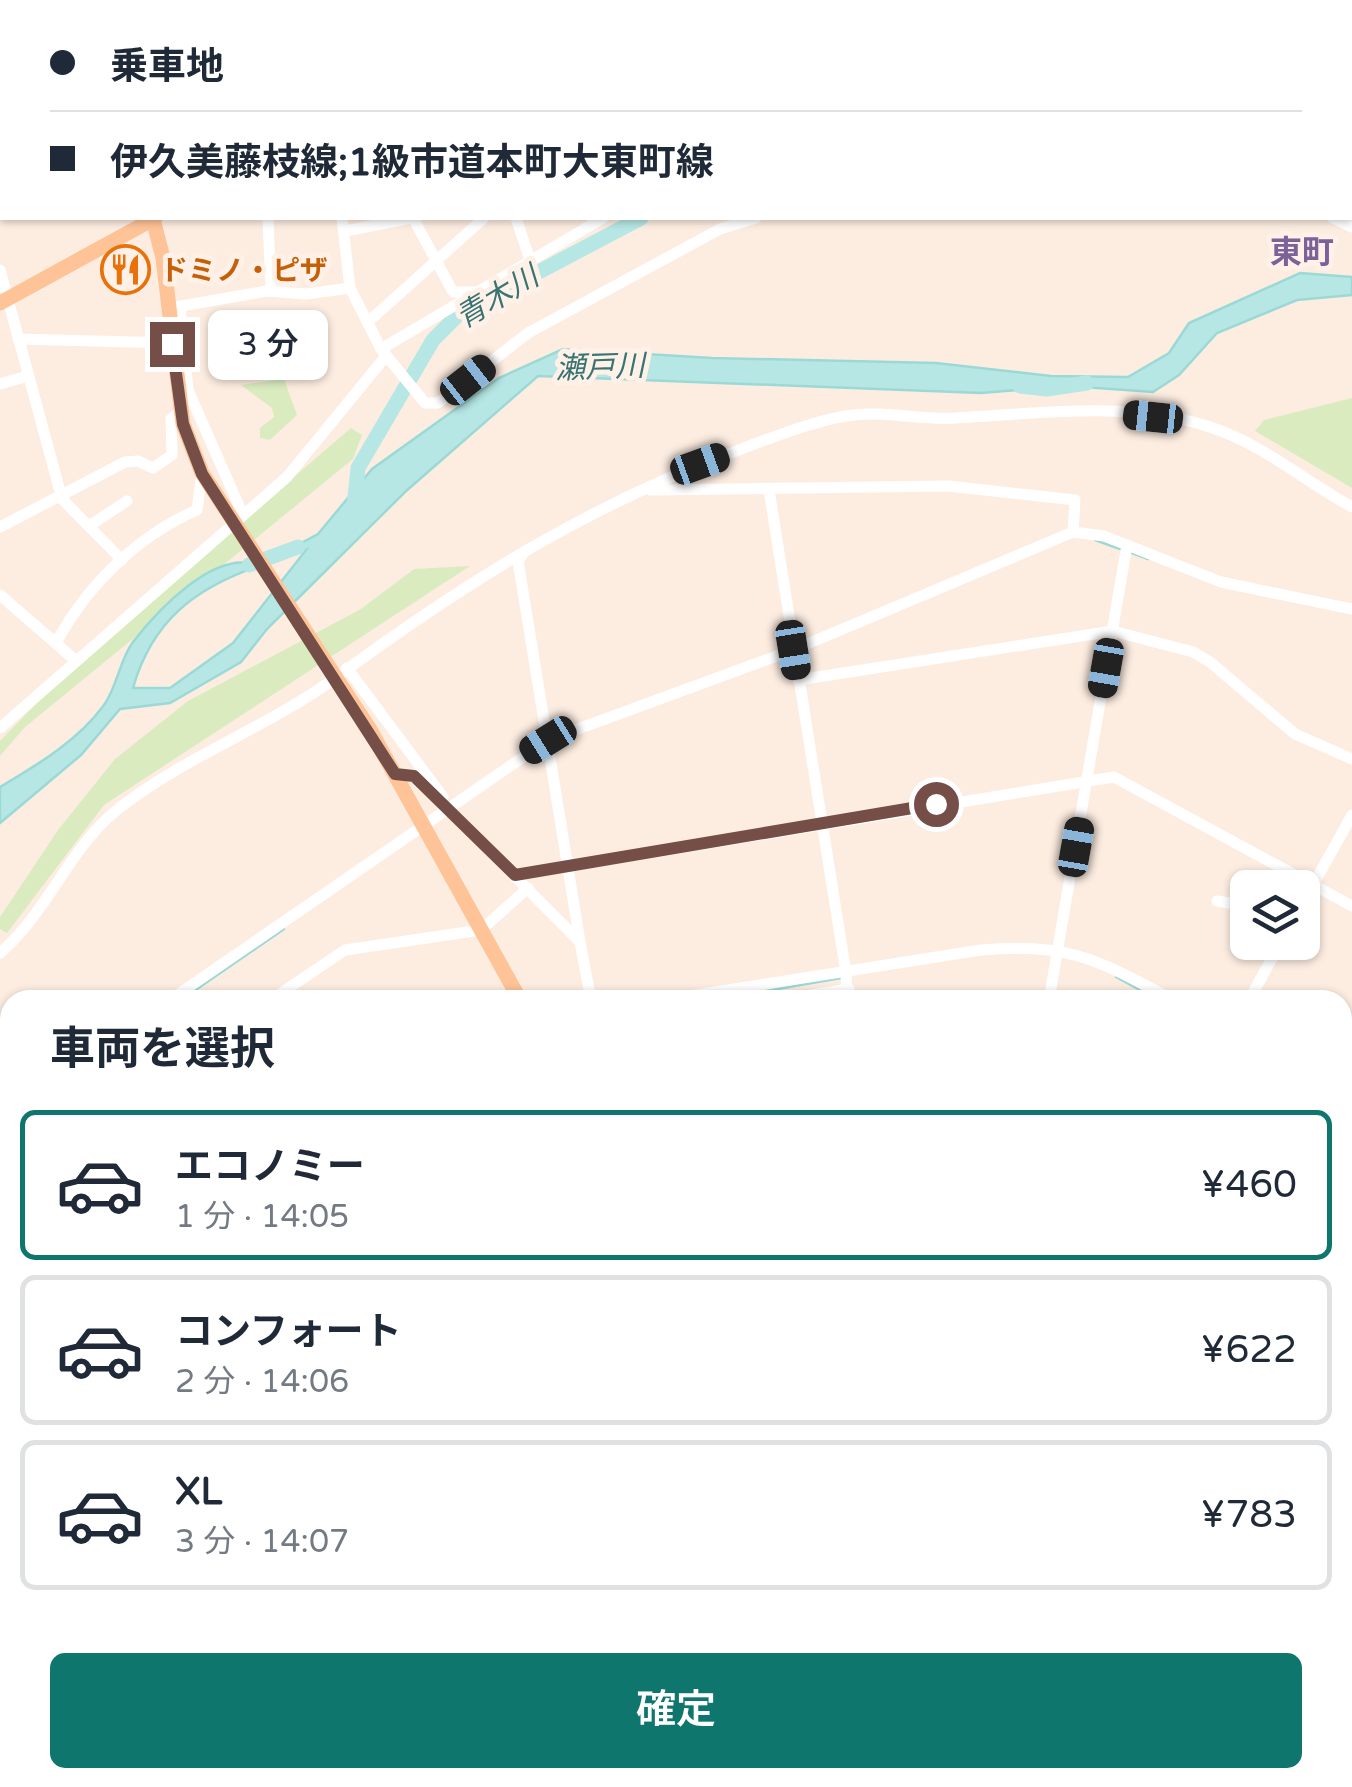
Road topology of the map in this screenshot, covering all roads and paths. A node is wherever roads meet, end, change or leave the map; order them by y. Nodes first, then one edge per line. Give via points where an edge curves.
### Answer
1 (150, 220) edge
2 (154, 220) edge
3 (268, 220) edge
4 (343, 220) edge
5 (402, 220) edge
6 (413, 220) edge
7 (482, 220) edge
8 (517, 220) edge
9 (600, 220) edge
10 (749, 220) edge
11 (346, 231) junction
12 (530, 260) junction
13 (436, 261) junction
14 (0, 270) edge
15 (350, 288) junction
16 (271, 291) junction
17 (474, 292) junction
18 (4, 302) edge
19 (174, 307) junction
20 (368, 322) junction
21 (18, 339) junction
22 (172, 344) junction
23 (384, 352) junction
24 (28, 376) junction
25 (0, 384) edge
26 (180, 412) junction
27 (202, 474) junction
28 (642, 490) junction
29 (769, 490) junction
30 (60, 496) junction
31 (127, 500) dead end
32 (1352, 507) edge
33 (237, 521) junction
34 (89, 526) junction
35 (0, 527) edge
36 (1073, 532) junction
37 (531, 544) junction
38 (1127, 545) junction
39 (122, 560) junction
40 (0, 595) edge
41 (1352, 609) edge
42 (1113, 631) junction
43 (56, 641) junction
44 (793, 650) junction
45 (75, 660) junction
46 (342, 673) junction
47 (798, 680) junction
48 (0, 728) edge
49 (548, 740) junction
50 (1352, 759) edge
51 (395, 774) junction
52 (1088, 779) junction
53 (448, 808) junction
54 (1352, 815) edge
55 (821, 823) junction
56 (422, 824) junction
57 (569, 866) junction
58 (1287, 870) edge
59 (1320, 874) edge
60 (515, 875) junction
61 (528, 888) junction
62 (1320, 888) edge
63 (1217, 902) dead end
64 (1230, 904) edge
65 (1352, 906) edge
66 (481, 930) junction
67 (580, 942) junction
68 (1058, 948) junction
69 (0, 953) edge
70 (1271, 960) edge
71 (846, 973) junction
72 (184, 990) edge
73 (287, 990) edge
74 (514, 990) edge
75 (588, 990) edge
76 (731, 990) edge
77 (848, 990) edge
78 (1052, 990) edge
79 (1155, 990) edge
80 (1255, 990) edge

1 - 18 main road
2 - 19 main road
3 - 16 street
4 - 11 street
5 - 11 street
6 - 13 street
7 - 13 street
8 - 12 street
9 - 12 street
10 - 23 street via 720,228 528,333 438,403 425,403
11 - 15 street
12 - 17 street
13 - 17 street via 453,292
13 - 20 street
14 - 18 street
15 - 16 street
15 - 20 street
16 - 19 street
17 - 23 street
18 - 21 street
19 - 22 main road
19 - 33 street via 188,390
20 - 23 street
21 - 22 street
21 - 24 street
22 - 26 main road
23 - 33 street via 312,452
24 - 25 street
24 - 30 street
26 - 27 main road
26 - 30 street via 172,420 172,455 153,468 125,462
27 - 33 main road
27 - 39 street via 197,510
28 - 29 street
28 - 32 street via 790,431 851,415 1112,413 1186,420 1230,434
28 - 37 street
29 - 36 street via 1005,490 1076,500
29 - 44 street
30 - 34 street
30 - 35 street
31 - 34 street
33 - 45 street
33 - 46 main road
34 - 39 street
36 - 38 street
36 - 44 street
37 - 46 street
37 - 49 street via 518,561
38 - 41 street via 1221,582
38 - 42 street
39 - 43 street via 78,602
40 - 43 street
42 - 47 street
42 - 50 street via 1174,645 1210,662 1294,734
42 - 52 street
43 - 45 street
44 - 47 street
44 - 49 street
45 - 48 street
46 - 51 main road
46 - 53 street
46 - 69 street via 116,811
47 - 55 street
49 - 53 street
49 - 57 street
51 - 53 street via 414,776
51 - 56 main road
52 - 55 street
52 - 58 street via 1128,782
52 - 68 street
53 - 56 street
53 - 60 street
54 - 59 street
55 - 57 street
55 - 71 street
56 - 66 main road
56 - 72 street
57 - 60 street
57 - 67 street
60 - 61 street
61 - 66 street
61 - 67 street
62 - 65 street
63 - 64 street
66 - 73 street via 345,950
66 - 74 main road
67 - 75 street
68 - 71 street via 981,950
68 - 78 street
68 - 79 street
70 - 80 street
71 - 76 street
71 - 77 street

